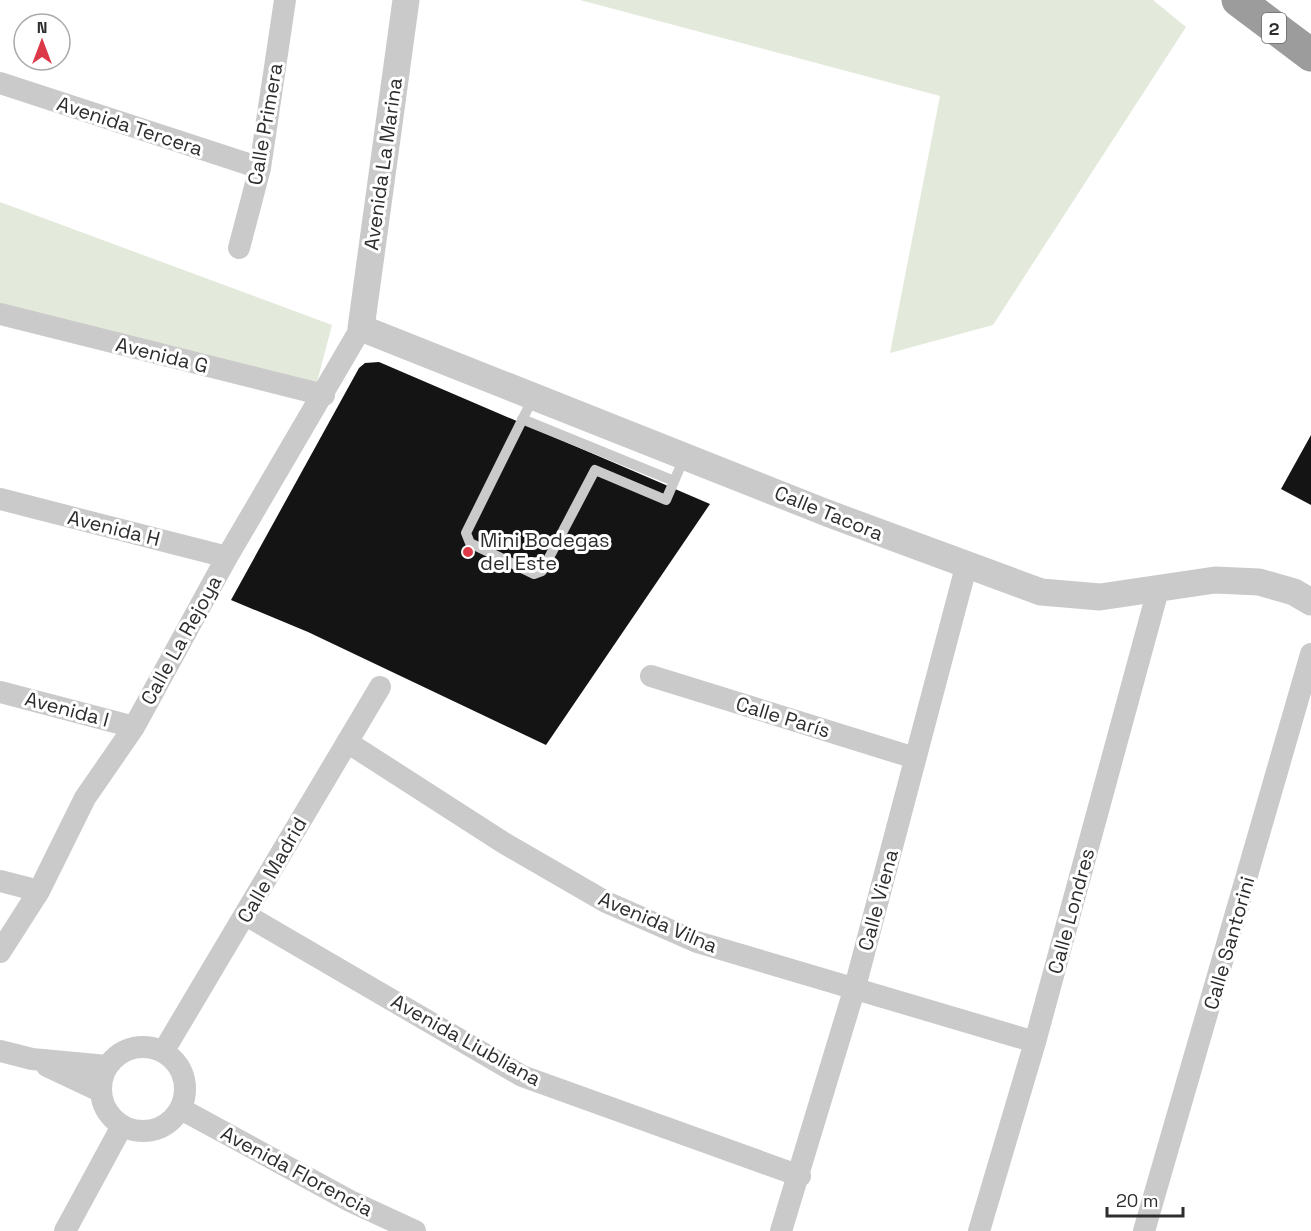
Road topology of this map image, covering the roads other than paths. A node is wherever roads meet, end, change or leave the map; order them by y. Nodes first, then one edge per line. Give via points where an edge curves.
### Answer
1 (285, 0) edge
2 (406, 0) edge
3 (1238, 0) edge
4 (1311, 55) edge
5 (0, 83) edge
6 (260, 168) junction
7 (239, 248) dead end
8 (0, 314) edge
9 (361, 328) junction
10 (534, 394) junction
11 (324, 395) junction
12 (522, 419) junction
13 (685, 456) junction
14 (674, 481) junction
15 (0, 499) edge
16 (227, 557) junction
17 (966, 567) junction
18 (1158, 590) junction
19 (1311, 602) edge
20 (1311, 654) edge
21 (651, 676) dead end
22 (380, 687) dead end
23 (0, 692) edge
24 (134, 727) junction
25 (347, 742) junction
26 (915, 758) junction
27 (0, 880) edge
28 (39, 891) junction
29 (246, 915) junction
30 (0, 952) edge
31 (855, 987) junction
32 (1035, 1042) junction
33 (0, 1052) edge
34 (163, 1053) junction
35 (32, 1059) junction
36 (107, 1066) junction
37 (100, 1091) junction
38 (181, 1109) junction
39 (122, 1126) junction
40 (800, 1176) junction
41 (65, 1231) edge
42 (415, 1231) edge
43 (781, 1231) edge
44 (979, 1231) edge
45 (1144, 1231) edge

1 - 6 street, Calle Primera
2 - 9 street, Avenida La Marina
3 - 4 highway, 2
5 - 6 street, Avenida Tercera
6 - 7 street, Calle Primera
8 - 11 street, Avenida G
9 - 10 street, Calle Tacora
9 - 11 street, Calle La Rejoya
10 - 12 lane
10 - 13 street, Calle Tacora
11 - 16 street, Calle La Rejoya
12 - 14 lane
12 - 14 lane via 466,533 470,543 534,574 542,571 595,470 666,500
13 - 14 lane
13 - 17 street, Calle Tacora
15 - 16 street, Avenida H
16 - 24 street, Calle La Rejoya
17 - 18 street, Calle Tacora via 1041,592 1100,597
17 - 26 street, Calle Viena
18 - 19 street, Calle Tacora via 1215,580 1259,582 1294,592
18 - 32 street, Calle Londres
20 - 45 street, Calle Santorini
21 - 26 street, Calle París
22 - 25 street, Calle Madrid
23 - 24 street, Avenida I
24 - 28 street, Calle La Rejoya via 86,798
25 - 29 street, Calle Madrid
25 - 31 street, Avenida Vilna via 504,843 606,902 697,942
26 - 31 street, Calle Viena
27 - 28 street
28 - 30 street, Calle La Rejoya
29 - 34 street, Calle Madrid
29 - 40 street, Avenida Liubliana via 522,1076
31 - 32 street, Avenida Vilna
31 - 40 street, Calle Viena
32 - 44 street, Calle Londres
33 - 35 street
34 - 36 street via 139,1047 116,1057
34 - 38 street via 181,1071 185,1096
35 - 36 street
35 - 37 street
36 - 37 street
37 - 39 street via 111,1118
38 - 39 street via 173,1120 149,1131
38 - 42 street, Avenida Florencia via 350,1202
39 - 41 street
40 - 43 street, Calle Viena

